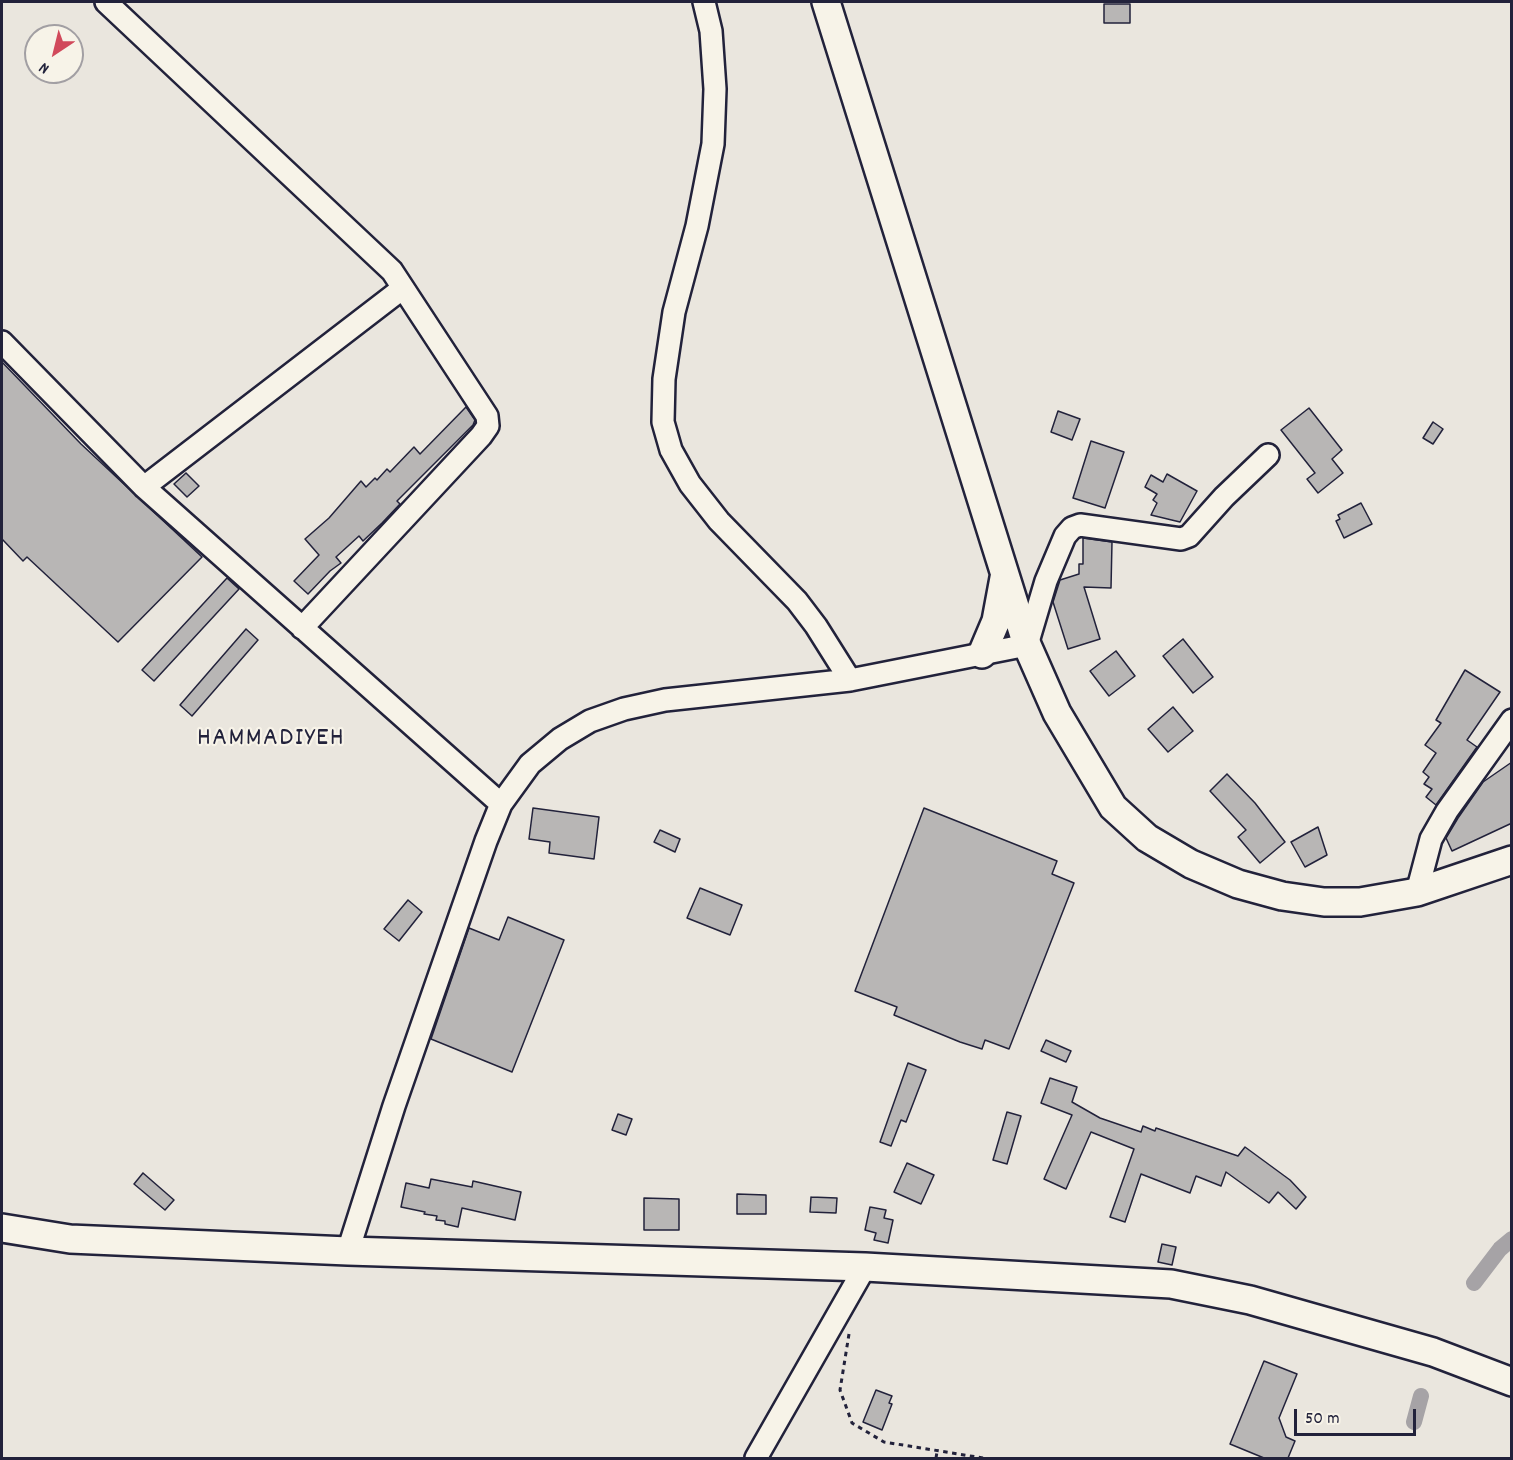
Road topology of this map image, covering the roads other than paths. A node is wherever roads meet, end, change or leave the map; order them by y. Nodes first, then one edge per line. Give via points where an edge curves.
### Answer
1 (106, 2) edge
2 (704, 2) edge
3 (826, 2) edge
4 (403, 288) junction
5 (2, 342) edge
6 (1268, 455) dead end
7 (144, 487) junction
8 (1005, 571) junction
9 (302, 628) junction
10 (1027, 645) junction
11 (982, 654) junction
12 (850, 680) junction
13 (1512, 720) edge
14 (501, 804) junction
15 (1512, 860) edge
16 (1416, 892) junction
17 (2, 1228) edge
18 (348, 1251) junction
19 (865, 1267) junction
20 (1512, 1382) edge
21 (756, 1458) edge

1 - 4 street via 384,263
2 - 12 street via 712,42 713,144 674,312 664,379 663,422 671,450 690,484 719,521 797,601
3 - 8 main road
4 - 7 street
4 - 9 street via 487,416 488,426
5 - 7 street
6 - 10 street via 1182,539 1080,525 1072,528 1046,581
7 - 9 street
8 - 10 main road
8 - 11 main road via 996,621
9 - 14 street
10 - 11 street
10 - 16 main road via 1057,713 1113,807 1147,838 1191,864 1238,884 1282,896 1360,902
11 - 12 street
12 - 14 street via 665,700 590,721 530,764
13 - 16 street via 1436,830
14 - 18 street via 394,1106
15 - 16 main road
17 - 18 main road via 70,1239
18 - 19 main road
19 - 20 main road via 1171,1284 1250,1300 1432,1352
19 - 21 street

